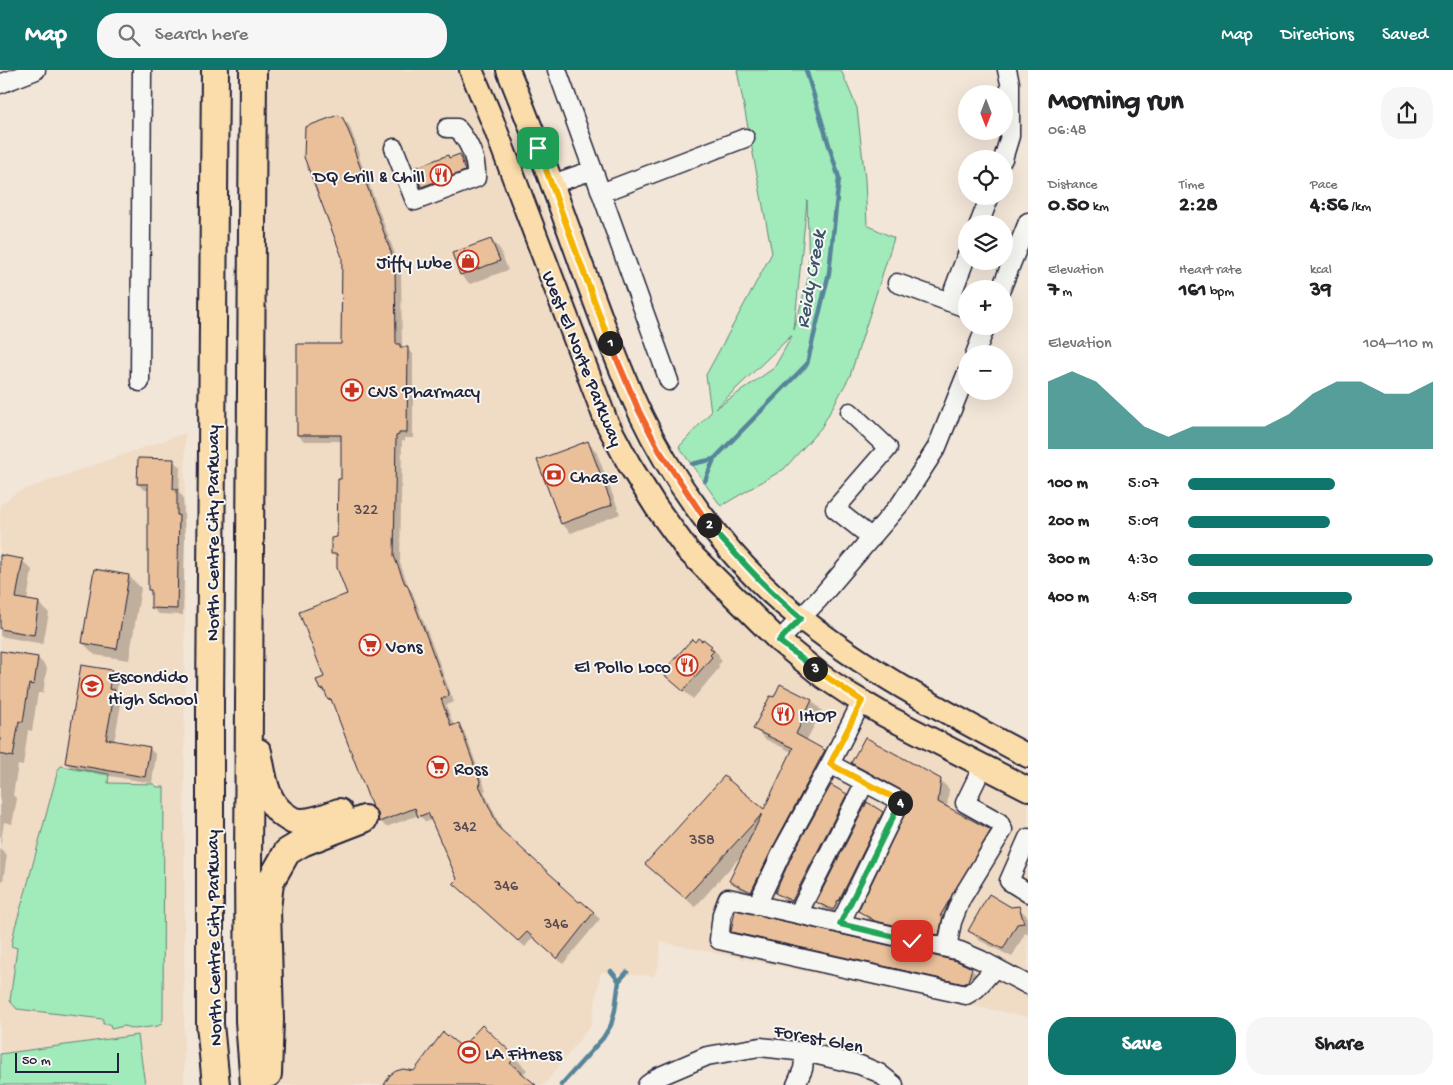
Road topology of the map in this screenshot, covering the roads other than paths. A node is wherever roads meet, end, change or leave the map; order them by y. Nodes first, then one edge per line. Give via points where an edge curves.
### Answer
1 (36, 70) edge
2 (142, 70) edge
3 (215, 70) edge
4 (253, 70) edge
5 (471, 70) edge
6 (508, 70) edge
7 (557, 70) edge
8 (1007, 70) edge
9 (0, 84) edge
10 (447, 128) dead end
11 (745, 138) dead end
12 (394, 148) dead end
13 (1006, 150) edge
14 (593, 170) junction
15 (552, 184) junction
16 (601, 193) junction
17 (1028, 222) edge
18 (961, 270) edge
19 (1005, 280) edge
20 (897, 283) dead end
21 (949, 302) junction
22 (958, 305) edge
23 (669, 380) dead end
24 (140, 382) dead end
25 (958, 395) edge
26 (850, 412) dead end
27 (872, 538) junction
28 (801, 618) junction
29 (779, 641) junction
30 (862, 701) junction
31 (248, 712) junction
32 (1028, 756) edge
33 (830, 764) junction
34 (983, 766) junction
35 (864, 782) junction
36 (1028, 789) edge
37 (1026, 849) edge
38 (1028, 893) edge
39 (757, 905) junction
40 (798, 914) junction
41 (840, 924) junction
42 (947, 948) junction
43 (995, 968) junction
44 (1028, 985) edge
45 (805, 1052) junction
46 (216, 1085) edge
47 (254, 1085) edge
48 (267, 1085) edge
49 (647, 1085) edge
50 (796, 1085) edge
51 (894, 1085) edge

1 - 9 street
2 - 24 street
3 - 46 highway, North Centre City Parkway via 210,1024
4 - 31 highway, North Centre City Parkway
5 - 29 main road, West El Norte Parkway via 606,421 629,464 688,551
6 - 15 main road, West El Norte Parkway
7 - 14 street
8 - 13 street via 1010,136
10 - 12 street via 457,128 468,140 476,178 415,201
11 - 16 street
14 - 15 street
14 - 16 street
15 - 28 main road, West El Norte Parkway via 615,354 659,450 706,521 749,570
16 - 23 street
17 - 19 street
18 - 21 street
20 - 21 street
21 - 22 street
25 - 27 street via 937,447 901,504
26 - 27 street via 888,448 835,509
27 - 28 street
28 - 29 street
28 - 32 main road, West El Norte Parkway via 891,681
29 - 30 main road, West El Norte Parkway via 822,676
30 - 33 street
30 - 34 main road, West El Norte Parkway
31 - 47 highway, North Centre City Parkway via 249,1021
31 - 48 highway via 269,799 279,811 294,821 306,822 361,812 287,852 270,882 267,909 270,1020
33 - 35 street
33 - 39 street
34 - 36 main road, West El Norte Parkway
34 - 42 street via 965,803 999,822 1003,830 961,899
35 - 40 street
35 - 41 street via 900,801
37 - 38 street via 1009,881
39 - 40 street
39 - 43 street via 728,898 722,914 719,940 966,996
40 - 41 street
41 - 42 street
42 - 43 street
43 - 44 street
45 - 49 street, Forest Glen via 760,1047 707,1056
45 - 50 street via 803,1069
45 - 51 street, Forest Glen via 860,1064

